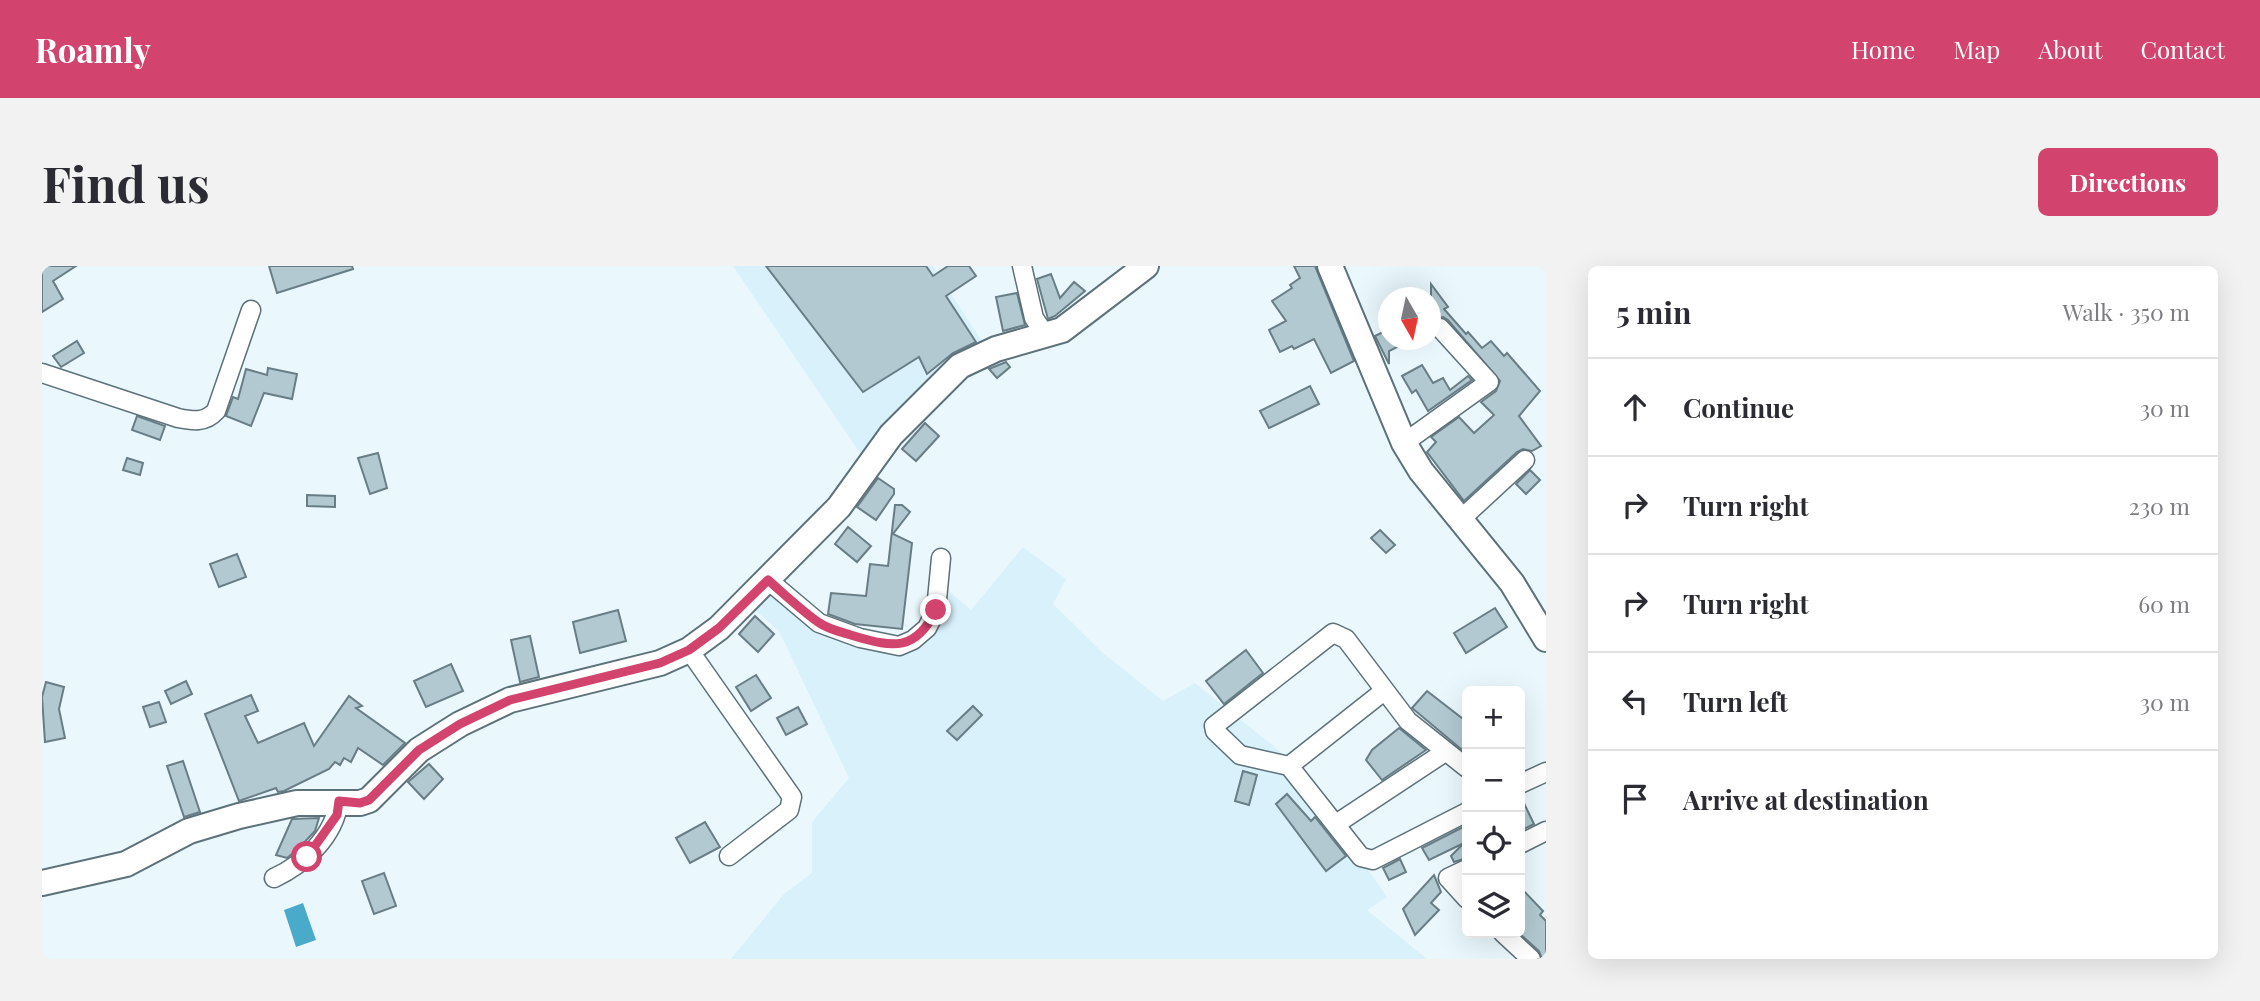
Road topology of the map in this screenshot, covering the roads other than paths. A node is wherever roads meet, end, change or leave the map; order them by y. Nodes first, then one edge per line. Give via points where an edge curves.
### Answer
1 (1022, 266) edge
2 (1146, 266) edge
3 (1330, 266) edge
4 (251, 310) dead end
5 (1441, 329) edge
6 (1046, 336) junction
7 (42, 373) edge
8 (1404, 443) junction
9 (1525, 460) dead end
10 (1461, 519) junction
11 (941, 558) dead end
12 (768, 580) junction
13 (1546, 639) edge
14 (689, 650) junction
15 (1384, 691) junction
16 (1445, 752) junction
17 (1462, 764) edge
18 (1289, 766) junction
19 (1546, 772) edge
20 (1525, 782) edge
21 (339, 801) junction
22 (1462, 815) edge
23 (1336, 824) junction
24 (1546, 831) edge
25 (1525, 842) edge
26 (729, 856) dead end
27 (1462, 871) edge
28 (274, 878) dead end
29 (42, 883) edge
30 (1462, 893) edge
31 (1508, 938) edge
32 (1531, 959) edge

1 - 6 street via 1034,318
2 - 6 street via 1062,330
3 - 8 street
4 - 7 street via 216,411 209,418 178,418
5 - 8 street via 1489,382
6 - 12 street via 996,349 960,366 891,435 839,507
8 - 10 street
9 - 10 street
10 - 13 street via 1512,583
11 - 12 street via 936,610 927,628 899,646 819,623
12 - 14 street
14 - 21 street via 660,663 510,700 419,750 369,800
14 - 26 street via 792,797 789,810
15 - 16 street via 1408,721
15 - 18 street
15 - 18 street via 1346,639 1333,633 1214,726 1240,755
16 - 17 street
16 - 23 street
18 - 23 street
19 - 20 street
21 - 28 street via 337,815 317,846 297,867
21 - 29 street via 297,803 239,816 189,831 126,864
22 - 23 street via 1373,860 1362,857
24 - 25 street
27 - 30 street via 1448,878
31 - 32 street

